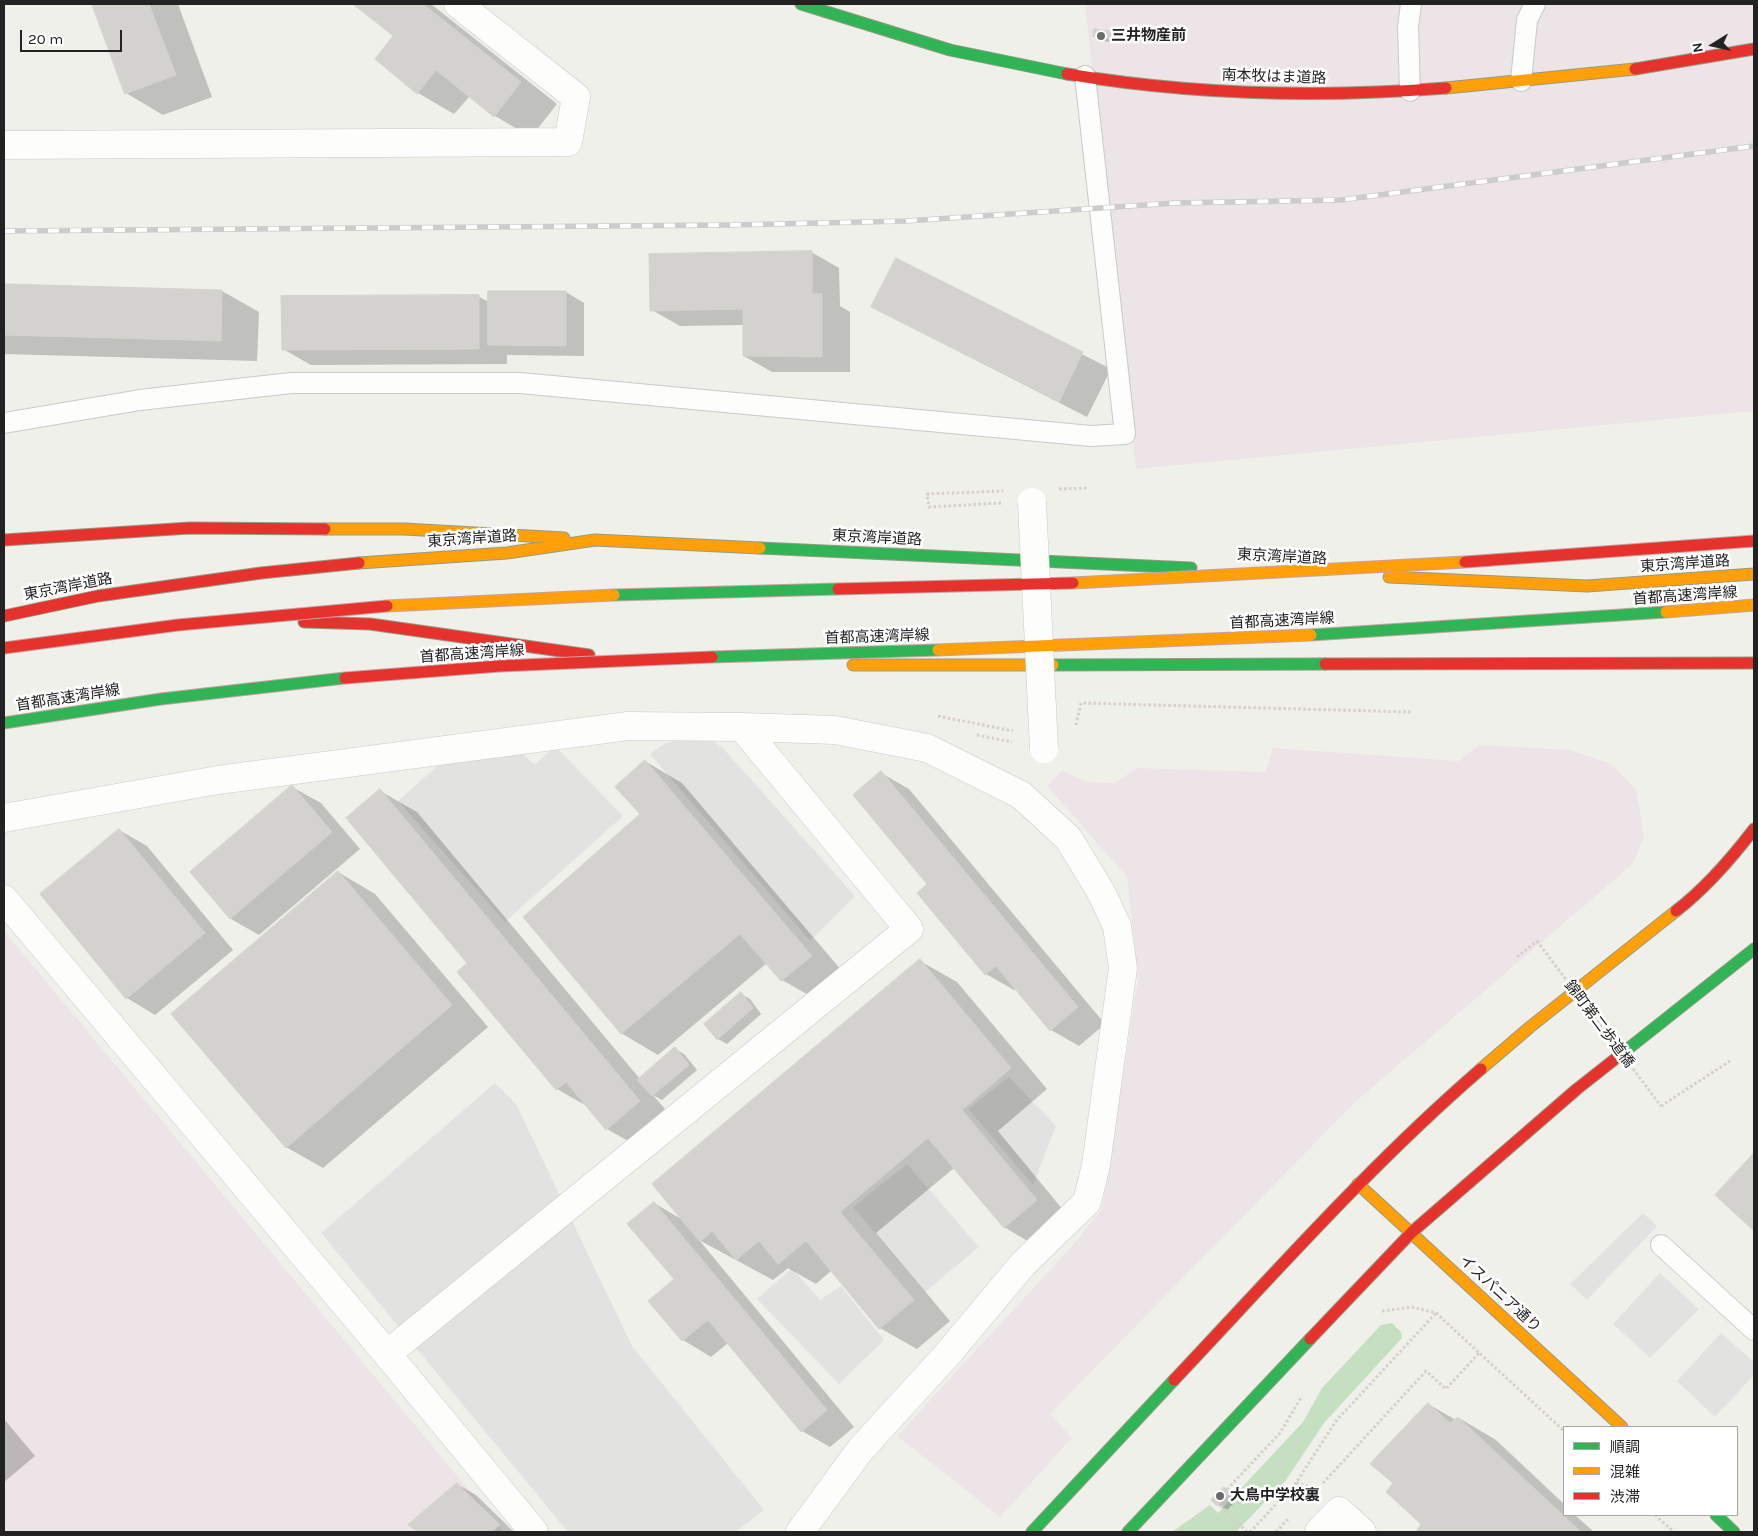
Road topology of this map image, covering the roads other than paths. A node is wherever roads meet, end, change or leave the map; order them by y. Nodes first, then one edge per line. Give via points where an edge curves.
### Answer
1 (458, 4) edge
2 (801, 4) edge
3 (1411, 4) edge
4 (1421, 4) edge
5 (1535, 4) edge
6 (1408, 27) junction
7 (1754, 39) edge
8 (1754, 49) edge
9 (1754, 58) edge
10 (1635, 69) junction
11 (1085, 76) junction
12 (1521, 81) junction
13 (1410, 91) junction
14 (5, 139) edge
15 (4, 423) edge
16 (1032, 502) road end
17 (4, 540) edge
18 (595, 540) junction
19 (1754, 541) edge
20 (1754, 574) edge
21 (1754, 605) edge
22 (4, 616) edge
23 (1174, 642) junction
24 (1332, 646) dead end
25 (4, 648) edge
26 (1568, 652) dead end
27 (4, 654) edge
28 (1754, 656) edge
29 (1754, 663) edge
30 (665, 666) junction
31 (4, 725) edge
32 (742, 727) junction
33 (1044, 749) road end
34 (4, 818) edge
35 (1754, 830) edge
36 (4, 899) edge
37 (1754, 950) edge
38 (1358, 1184) junction
39 (1412, 1232) junction
40 (1662, 1245) dead end
41 (1754, 1330) edge
42 (388, 1354) junction
43 (1621, 1426) edge
44 (1717, 1516) edge
45 (534, 1532) edge
46 (800, 1532) edge
47 (1032, 1532) edge
48 (1128, 1532) edge
49 (1319, 1532) edge
50 (1362, 1532) edge
51 (1734, 1532) edge

1 - 14 street via 576,96 568,142
2 - 11 main road, 南本牧はま道路 via 887,32 999,62
3 - 6 lane
4 - 6 lane
5 - 12 lane via 1527,20
6 - 13 lane
7 - 10 street
8 - 10 main road, 南本牧はま道路
9 - 10 street
10 - 12 main road, 南本牧はま道路
11 - 13 main road, 南本牧はま道路 via 1210,90 1311,94
11 - 15 lane via 1125,434 1091,436 520,383 291,383 140,400
12 - 13 main road, 南本牧はま道路
16 - 33 street, bridge
17 - 18 main road via 190,528 404,530
18 - 20 main road, 東京湾岸道路 via 1587,586
18 - 22 main road, 東京湾岸道路 via 507,553 252,574 98,596
19 - 25 main road, bridge via 1166,580 465,602 245,618 115,631
21 - 23 main road, 首都高速湾岸線, bridge via 1494,626
23 - 24 main road, bridge
23 - 31 main road, 首都高速湾岸線, bridge via 586,662 423,672 95,708
26 - 28 main road
27 - 30 main road via 152,633 297,622 370,624
29 - 30 main road
30 - 31 main road via 445,672 293,685 159,699
32 - 34 street via 628,726 218,780
32 - 42 street via 910,929
32 - 46 street via 835,730 927,748 1021,795 1068,838 1101,892 1118,926 1123,968 1096,1164 1087,1202 1023,1264 862,1449
35 - 38 main road via 1691,900 1530,1027 1442,1103
36 - 42 street
37 - 39 main road via 1577,1089
38 - 39 main road, イスパニア通り
38 - 47 main road
39 - 43 main road, イスパニア通り
39 - 48 main road
40 - 41 lane
42 - 45 street
44 - 51 main road
49 - 50 street via 1339,1511

